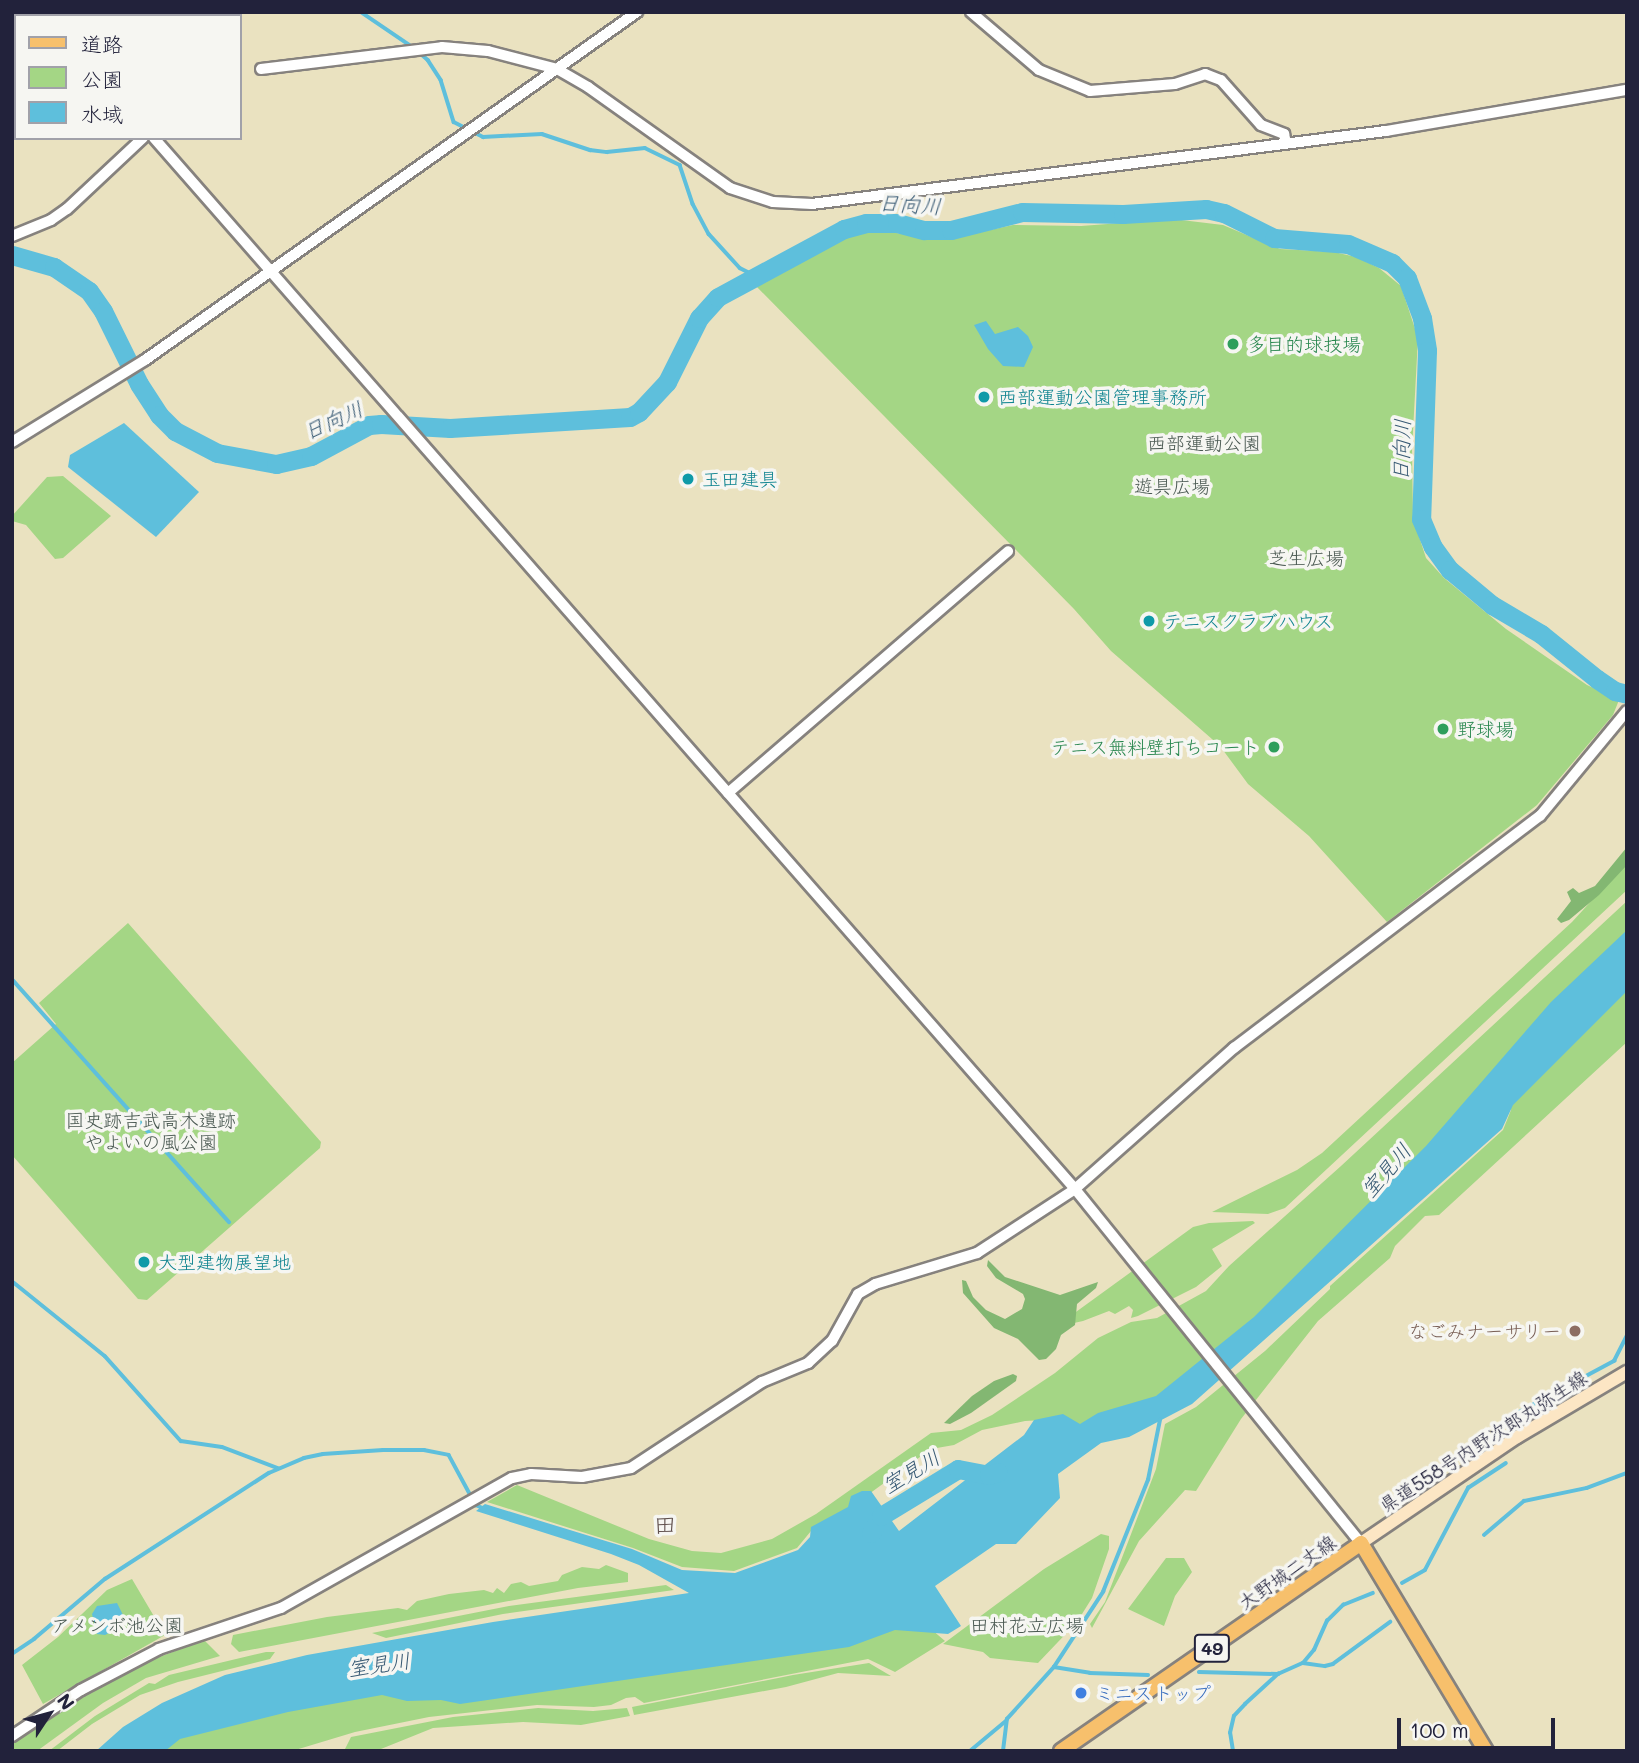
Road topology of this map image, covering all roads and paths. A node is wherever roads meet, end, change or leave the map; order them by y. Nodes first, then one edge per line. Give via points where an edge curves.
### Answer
1 (637, 12) edge
2 (971, 12) edge
3 (261, 69) dead end
4 (557, 69) junction
5 (1627, 90) edge
6 (141, 140) edge
7 (157, 140) edge
8 (1286, 143) junction
9 (12, 236) edge
10 (270, 272) junction
11 (12, 443) edge
12 (1008, 551) dead end
13 (1627, 711) edge
14 (728, 793) junction
15 (1075, 1189) junction
16 (1627, 1372) edge
17 (1361, 1543) junction
18 (12, 1736) edge
19 (1061, 1751) edge
20 (1486, 1751) edge

1 - 4 street
2 - 8 street via 1039,70 1090,91 1175,84 1205,74 1221,80 1261,125 1284,134
3 - 4 street via 442,47 488,51
4 - 8 street via 730,188 773,202 811,204
4 - 10 street
5 - 8 street
6 - 9 street via 68,209
7 - 10 street
10 - 11 street via 125,374
10 - 14 street
12 - 14 street
13 - 15 street via 1540,816 1234,1048
14 - 15 street
15 - 17 street
15 - 18 street via 976,1253 875,1283 858,1294 820,1355 762,1382 631,1468 582,1477 531,1474 512,1478 281,1608 159,1649 81,1690
16 - 17 main road, 県道558号内野次郎丸弥生線 via 1517,1437
17 - 19 main road, 大野城二丈線 / 49
17 - 20 main road

